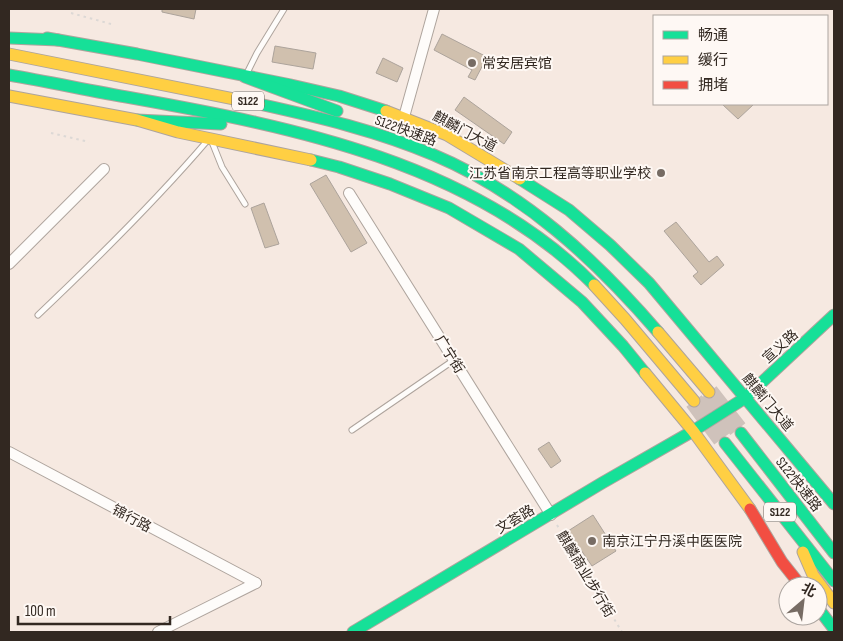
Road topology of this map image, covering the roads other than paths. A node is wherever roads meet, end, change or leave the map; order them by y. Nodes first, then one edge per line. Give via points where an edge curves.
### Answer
1 (284, 9) edge
2 (434, 9) edge
3 (9, 30) edge
4 (9, 38) edge
5 (58, 40) junction
6 (9, 54) edge
7 (9, 75) edge
8 (245, 77) junction
9 (9, 96) edge
10 (404, 117) junction
11 (137, 120) junction
12 (275, 127) junction
13 (210, 139) junction
14 (406, 144) junction
15 (104, 169) dead end
16 (349, 193) dead end
17 (244, 204) dead end
18 (9, 264) edge
19 (38, 315) dead end
20 (834, 315) edge
21 (454, 360) junction
22 (709, 392) tunnel mouth
23 (745, 398) junction
24 (694, 400) tunnel mouth
25 (352, 430) dead end
26 (693, 431) junction
27 (741, 433) tunnel mouth
28 (725, 443) tunnel mouth
29 (9, 452) edge
30 (834, 504) edge
31 (551, 515) junction
32 (790, 524) junction
33 (811, 524) junction
34 (834, 542) edge
35 (834, 553) edge
36 (793, 576) edge
37 (834, 581) edge
38 (834, 603) edge
39 (158, 632) edge
40 (353, 632) edge

1 - 8 lane
2 - 10 street
3 - 5 main road, 麒麟门大道
4 - 5 main road
5 - 8 main road, 麒麟门大道
6 - 14 main road, S122快速路 / S122 via 336,121
7 - 12 main road, S122
8 - 10 main road, 麒麟门大道 via 291,84
8 - 14 main road via 337,111
9 - 11 main road
10 - 23 main road, 麒麟门大道 via 474,150 569,210 649,283
11 - 12 main road
11 - 13 main road
12 - 24 main road, S122 via 343,145 441,180 522,226 572,264 617,308
13 - 17 lane
13 - 19 lane via 168,187
13 - 26 main road via 284,154 390,184 449,208 520,249 582,302
14 - 22 main road, S122快速路 / S122 via 462,168 551,225 625,295
15 - 18 street
16 - 21 street, 广宁街
20 - 23 main road, 宣义路
21 - 25 lane
21 - 31 street, 广宁街
23 - 26 main road, 宣义路
23 - 30 main road, 麒麟门大道
26 - 31 main road, 文荟路
26 - 36 main road via 753,512
27 - 33 main road, S122快速路 / S122
28 - 32 main road, S122
29 - 39 street, 锦行路 via 256,583
31 - 40 main road, 文荟路
32 - 37 main road, S122
32 - 38 main road via 813,575
33 - 34 main road
33 - 35 main road, S122快速路 / S122

